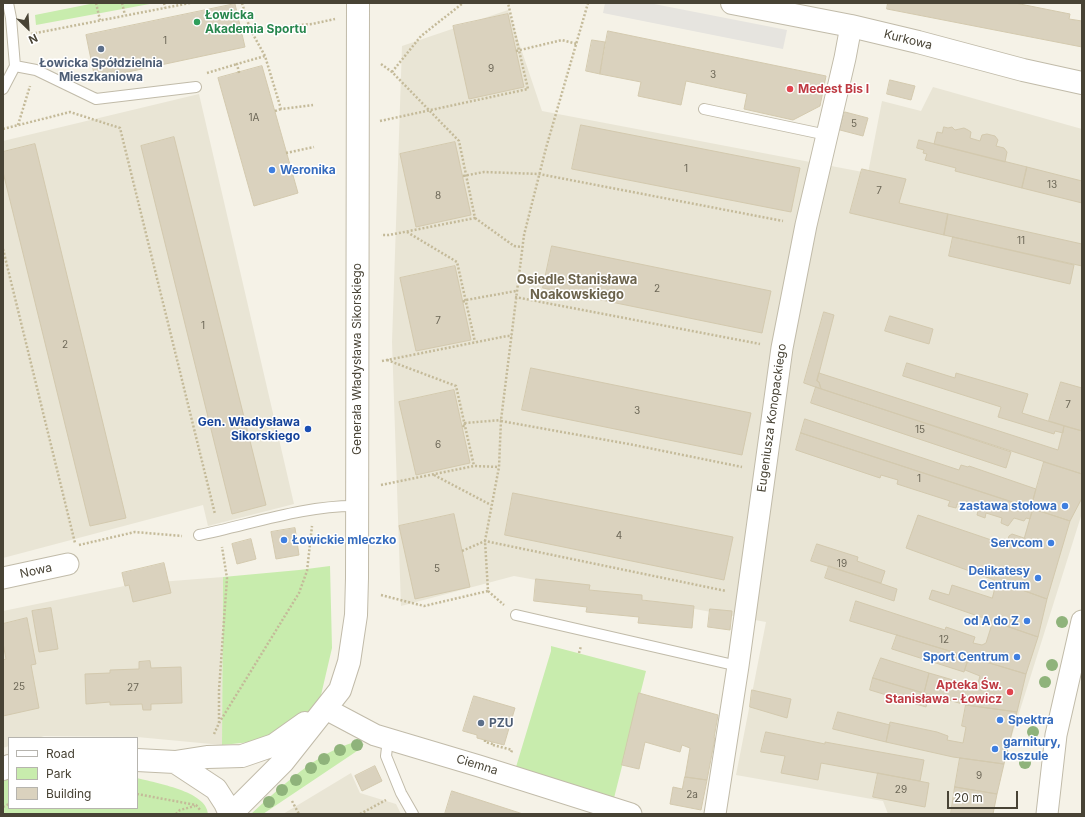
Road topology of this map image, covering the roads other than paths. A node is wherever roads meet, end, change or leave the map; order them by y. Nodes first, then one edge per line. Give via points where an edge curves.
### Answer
1 (8, 3) edge
2 (358, 3) edge
3 (732, 3) edge
4 (764, 6) edge
5 (7, 19) edge
6 (851, 26) junction
7 (15, 66) junction
8 (1082, 83) edge
9 (196, 87) road end
10 (3, 89) edge
11 (704, 109) dead end
12 (827, 135) junction
13 (357, 506) junction
14 (198, 535) road end
15 (68, 564) dead end
16 (3, 578) edge
17 (516, 615) dead end
18 (1082, 621) edge
19 (738, 666) junction
20 (326, 709) junction
21 (388, 739) junction
22 (138, 760) edge
23 (175, 762) junction
24 (230, 814) edge
25 (413, 814) edge
26 (631, 814) edge
27 (715, 814) edge
28 (1046, 814) edge

1 - 5 lane
2 - 13 street, Generała Władysława Sikorskiego
3 - 4 street, Kurkowa
4 - 6 street, Kurkowa
5 - 7 lane
6 - 8 street, Kurkowa
6 - 12 street, Eugeniusza Konopackiego
7 - 9 lane via 36,70 96,99
7 - 10 lane
11 - 12 lane
12 - 19 street, Eugeniusza Konopackiego via 782,348
13 - 14 lane via 313,509
13 - 20 street, Generała Władysława Sikorskiego via 356,615 349,662 340,690
15 - 16 street, Nowa
17 - 19 lane
18 - 28 street via 1056,735
19 - 27 street, Eugeniusza Konopackiego
20 - 21 street, Ciemna via 375,735
20 - 23 street via 274,745 242,756 207,757
20 - 24 street, Generała Władysława Sikorskiego via 283,762
21 - 25 lane via 386,756 401,793
21 - 26 street, Ciemna
22 - 23 street
23 - 24 street via 216,789

